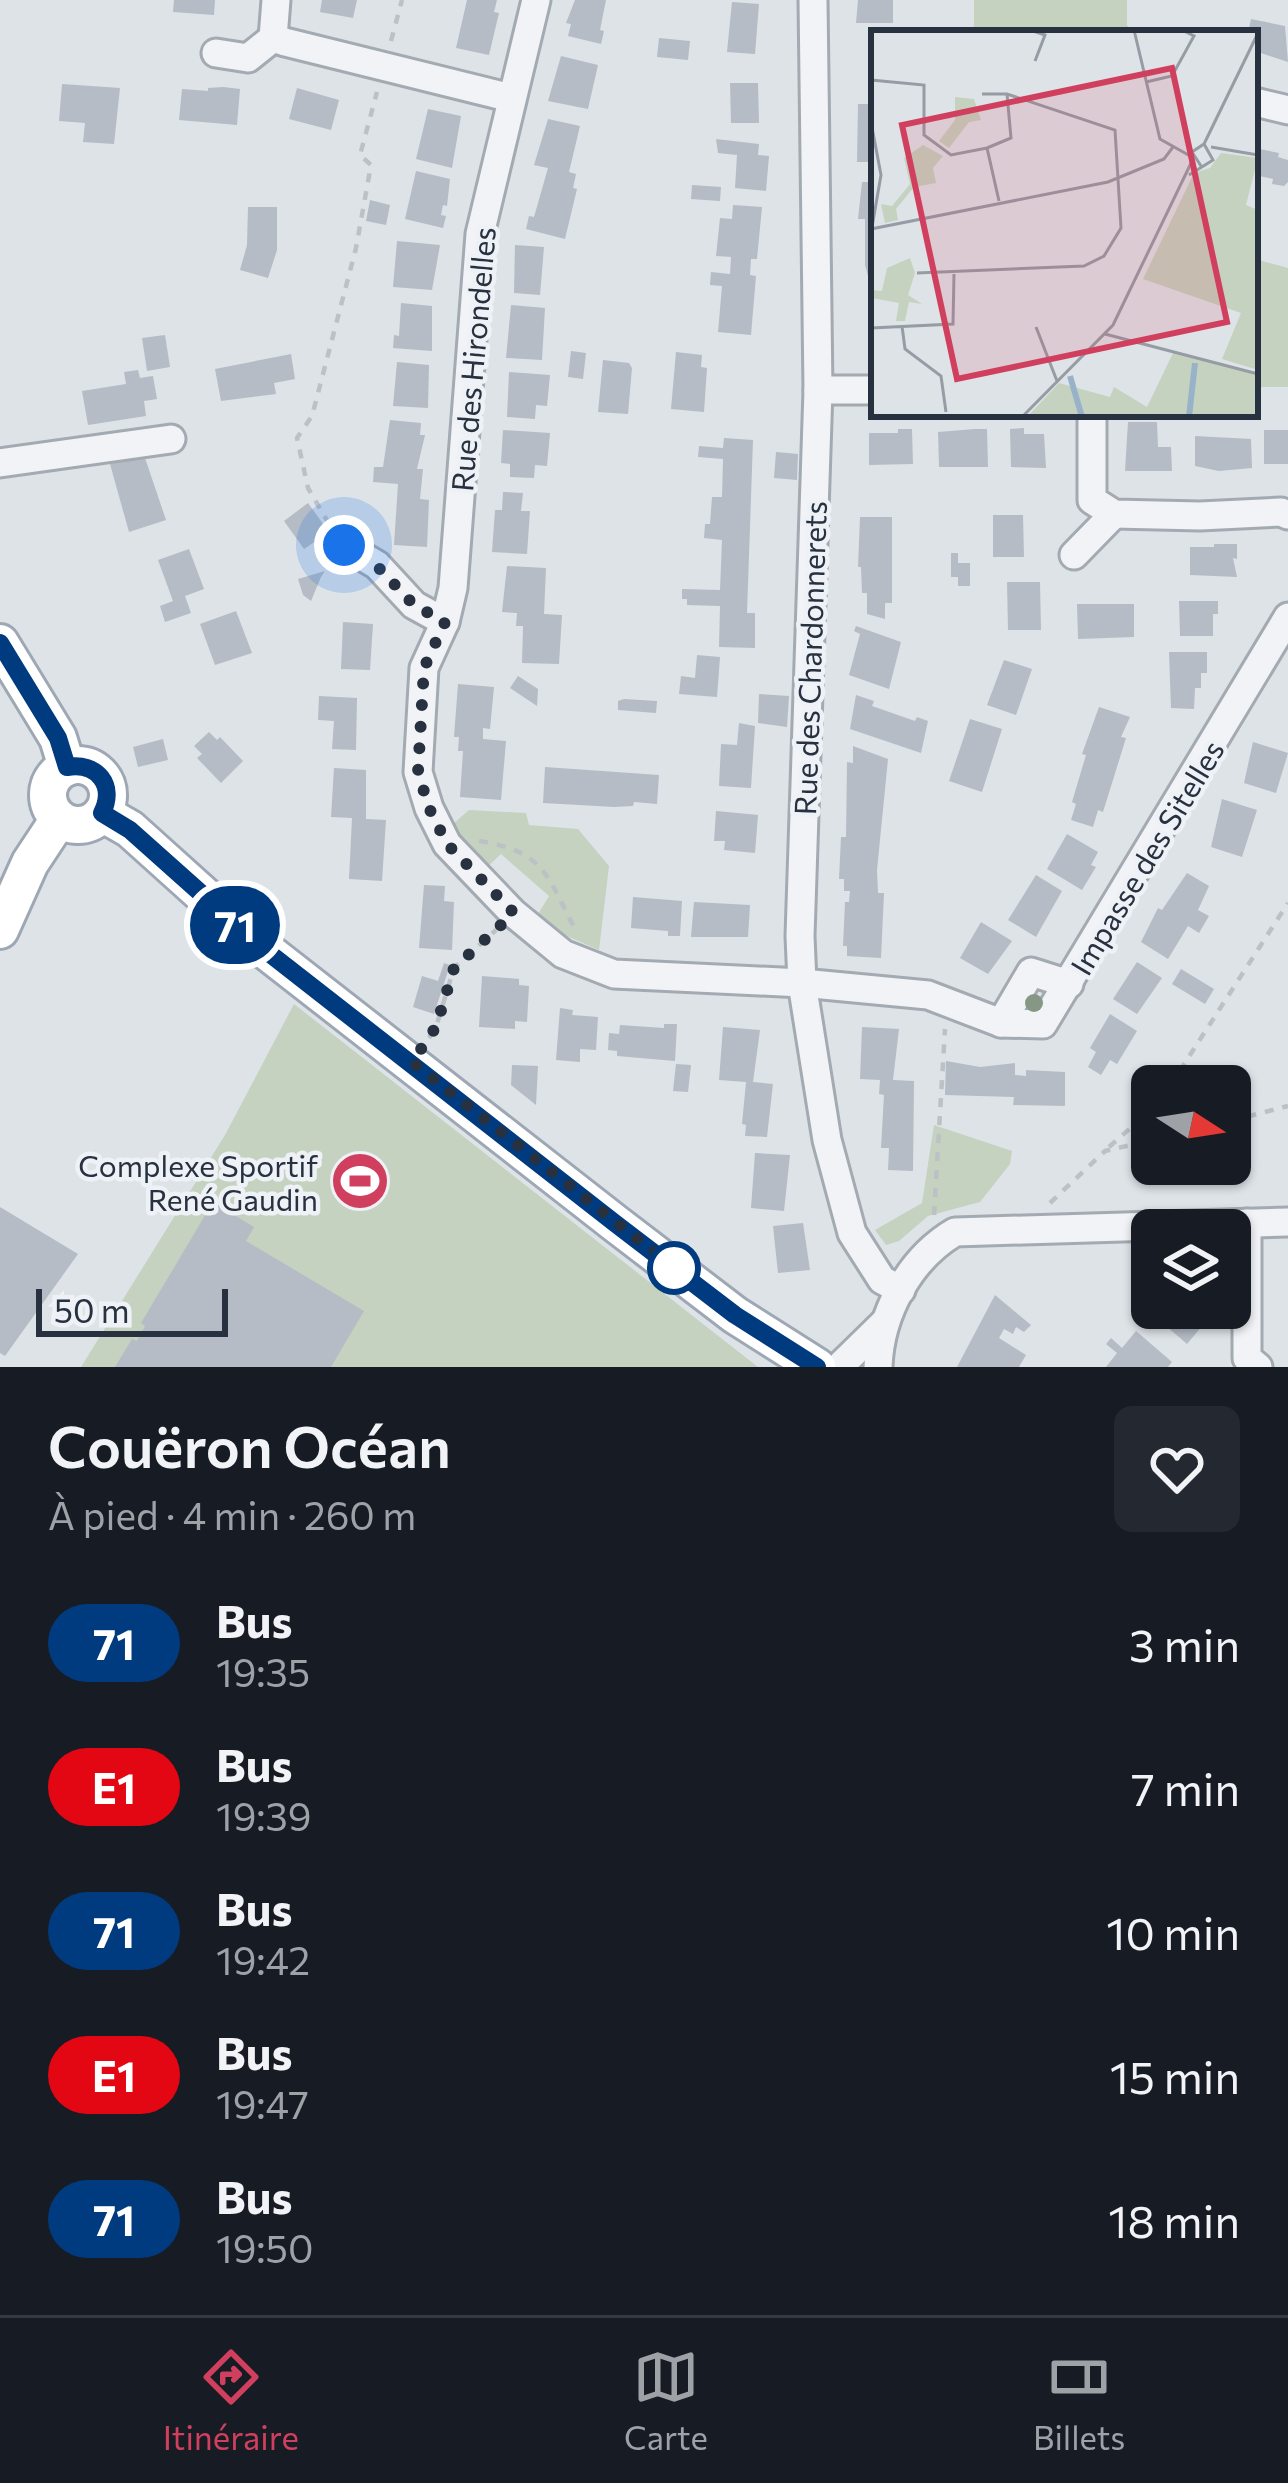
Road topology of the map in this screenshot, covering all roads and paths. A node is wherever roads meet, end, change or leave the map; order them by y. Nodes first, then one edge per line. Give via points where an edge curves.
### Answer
1 (276, 0) edge
2 (402, 0) edge
3 (536, 0) edge
4 (813, 0) edge
5 (274, 38) junction
6 (216, 53) dead end
7 (384, 66) junction
8 (511, 98) junction
9 (1258, 103) edge
10 (1288, 110) edge
11 (871, 390) edge
12 (818, 391) junction
13 (1091, 417) edge
14 (171, 439) dead end
15 (0, 464) edge
16 (1114, 514) junction
17 (1288, 515) edge
18 (344, 545) joint
19 (1074, 555) dead end
20 (1288, 617) edge
21 (445, 622) junction
22 (0, 643) edge
23 (67, 767) junction
24 (102, 813) junction
25 (59, 819) junction
26 (447, 844) junction
27 (1288, 903) edge
28 (514, 913) junction
29 (0, 930) edge
30 (598, 968) junction
31 (802, 982) junction
32 (949, 1005) junction
33 (412, 1062) junction
34 (1184, 1065) edge
35 (1288, 1106) edge
36 (1251, 1116) edge
37 (1131, 1128) edge
38 (1131, 1145) edge
39 (1105, 1151) junction
40 (1288, 1222) edge
41 (1251, 1223) edge
42 (1131, 1226) edge
43 (1035, 1228) junction
44 (932, 1245) junction
45 (901, 1290) junction
46 (735, 1315) junction
47 (885, 1322) junction
48 (1247, 1329) edge
49 (770, 1367) edge
50 (817, 1367) edge
51 (839, 1367) edge
52 (878, 1367) edge
53 (1258, 1367) edge

1 - 5 street
2 - 7 path
3 - 8 street, Rue des Hirondelles
4 - 12 street, Rue des Chardonnerets
5 - 6 street via 248,58
5 - 7 street
7 - 8 street
7 - 18 path via 361,155 371,165 356,248 312,416 297,438 308,488
8 - 21 street, Rue des Hirondelles via 480,234
9 - 10 street
11 - 12 street
12 - 31 street, Rue des Chardonnerets
13 - 16 street via 1092,500
14 - 15 street
16 - 17 street
16 - 19 street
18 - 21 street
20 - 32 street, Impasse des Sitelles via 1043,1024 1000,1024
21 - 26 street, Rue des Hirondelles via 424,668 418,772
22 - 23 main road
23 - 24 main road via 86,766 102,777
23 - 25 main road via 48,791
24 - 25 main road via 86,824
24 - 33 main road
25 - 29 main road
26 - 28 street, Rue des Hirondelles
26 - 30 path via 514,847 537,862
27 - 34 path
28 - 30 street, Rue des Hirondelles via 563,954
28 - 33 path via 454,968 436,1027
30 - 31 street, Rue des Hirondelles
31 - 32 street, Impasse des Sitelles via 928,995
31 - 45 street, Rue des Chardonnerets via 827,1140 852,1233 883,1280
32 - 44 path
33 - 46 main road
35 - 36 path
37 - 39 path
38 - 39 path
39 - 43 path
40 - 41 street
42 - 43 street
43 - 44 street via 955,1232
44 - 45 street
45 - 47 street
46 - 49 main road
46 - 50 main road
47 - 51 street
47 - 52 street
48 - 53 street via 1247,1358

